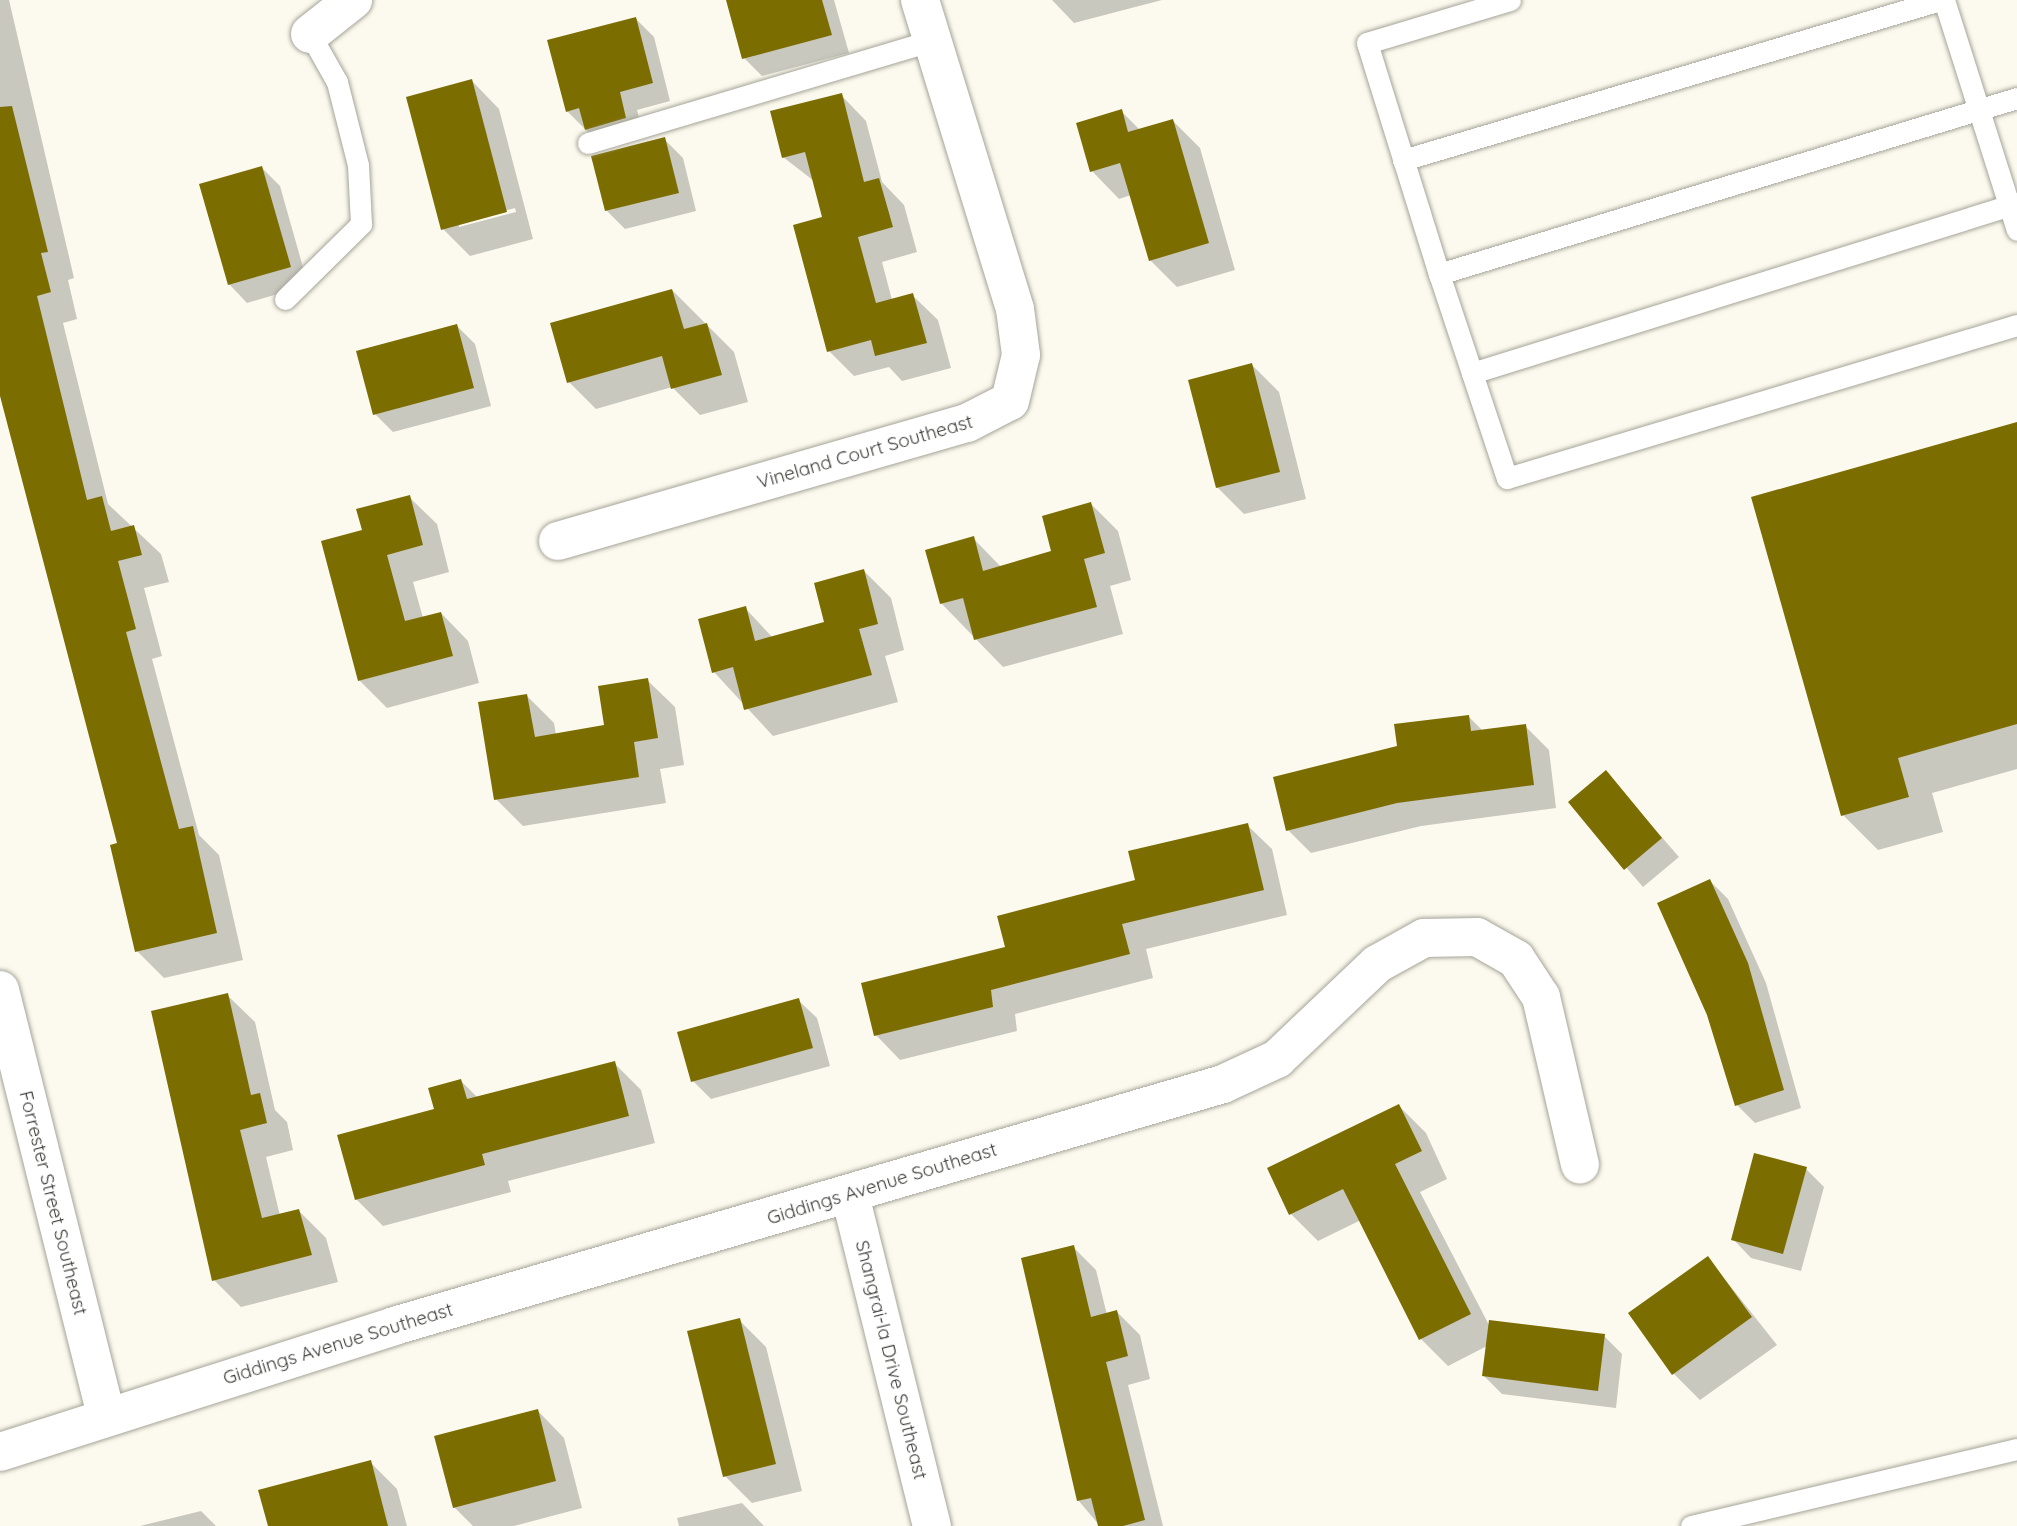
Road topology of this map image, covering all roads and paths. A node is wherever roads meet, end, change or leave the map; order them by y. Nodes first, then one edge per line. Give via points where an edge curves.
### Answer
1 (353, 0) edge
2 (920, 0) edge
3 (1510, 0) edge
4 (1942, 0) edge
5 (310, 34) joint
6 (933, 40) junction
7 (2017, 98) edge
8 (1980, 109) junction
9 (588, 143) dead end
10 (1404, 160) junction
11 (2013, 204) edge
12 (2017, 230) edge
13 (1439, 274) junction
14 (285, 299) dead end
15 (2017, 325) edge
16 (1472, 373) junction
17 (558, 541) dead end
18 (0, 990) edge
19 (1580, 1164) dead end
20 (850, 1195) junction
21 (106, 1416) junction
22 (2017, 1449) edge
23 (0, 1451) edge
24 (932, 1526) edge
25 (1691, 1526) edge

1 - 5 street
2 - 6 street, Vineland Court Southeast
3 - 10 lane via 1367,43
4 - 8 lane
4 - 10 lane
5 - 14 lane via 337,82 358,165 361,224
6 - 9 lane
6 - 17 street, Vineland Court Southeast via 1015,309 1021,355 1010,401 967,423
7 - 8 lane
8 - 11 lane
8 - 13 lane
10 - 13 lane
11 - 12 lane
11 - 16 lane
13 - 16 lane
15 - 16 lane via 1507,478
18 - 21 street, Forrester Street Southeast
19 - 20 street, Giddings Avenue Southeast via 1541,997 1516,959 1477,937 1424,938 1377,964 1277,1059 1223,1084
20 - 21 street, Giddings Avenue Southeast
20 - 24 street, Shangrai-la Drive Southeast
21 - 23 street, Giddings Avenue Southeast
22 - 25 lane

